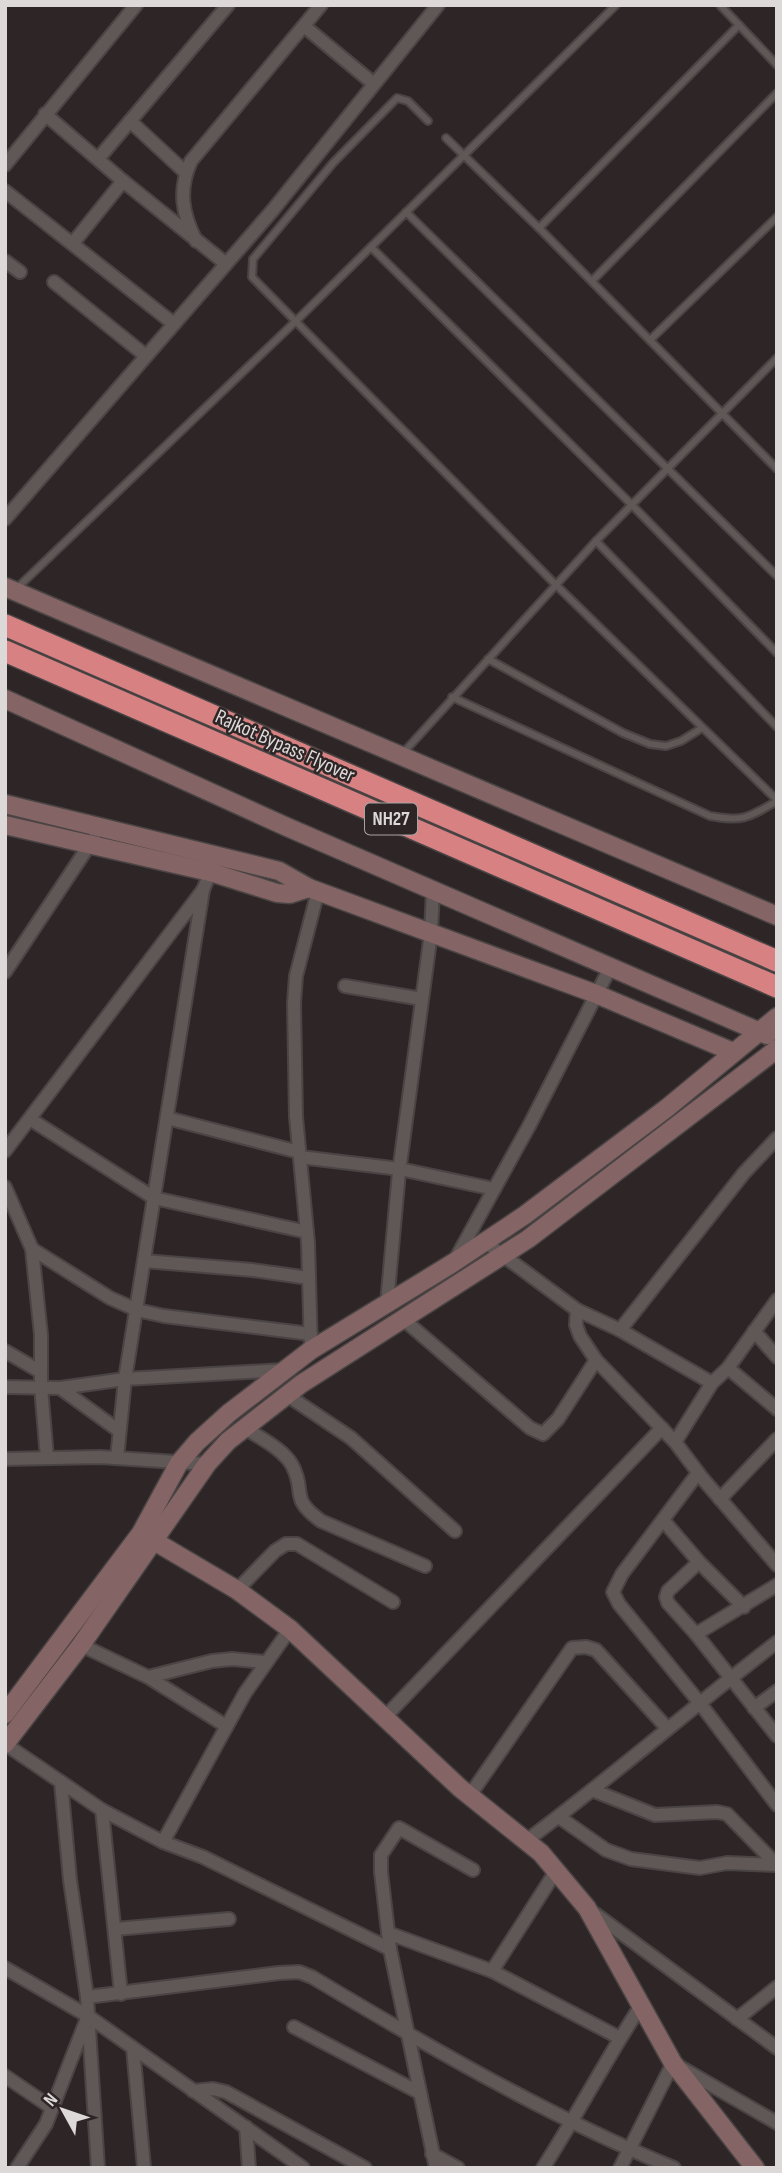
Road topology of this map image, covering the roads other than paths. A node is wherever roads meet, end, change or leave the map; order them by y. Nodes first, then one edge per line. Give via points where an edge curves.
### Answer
1 (136, 5) edge
2 (228, 5) edge
3 (321, 5) edge
4 (438, 5) edge
5 (616, 5) edge
6 (720, 5) edge
7 (739, 25) junction
8 (304, 26) junction
9 (777, 65) edge
10 (374, 84) junction
11 (777, 93) edge
12 (45, 114) junction
13 (130, 121) junction
14 (428, 121) dead end
15 (446, 138) dead end
16 (464, 155) junction
17 (98, 159) junction
18 (5, 165) edge
19 (186, 173) junction
20 (124, 181) junction
21 (5, 191) edge
22 (406, 212) junction
23 (777, 217) edge
24 (539, 228) junction
25 (196, 241) junction
26 (73, 243) junction
27 (371, 247) junction
28 (5, 261) edge
29 (225, 263) junction
30 (20, 272) dead end
31 (592, 281) junction
32 (54, 282) dead end
33 (297, 320) junction
34 (174, 324) junction
35 (650, 341) junction
36 (146, 356) junction
37 (777, 358) edge
38 (722, 413) junction
39 (667, 467) junction
40 (777, 469) edge
41 (631, 504) junction
42 (5, 519) edge
43 (596, 541) junction
44 (777, 576) edge
45 (555, 584) junction
46 (9, 589) edge
47 (5, 625) edge
48 (5, 650) edge
49 (777, 653) edge
50 (488, 659) junction
51 (453, 697) junction
52 (5, 699) edge
53 (777, 727) edge
54 (702, 728) junction
55 (401, 754) junction
56 (777, 801) edge
57 (5, 804) edge
58 (5, 825) edge
59 (99, 826) junction
60 (92, 845) junction
61 (218, 855) junction
62 (210, 872) junction
63 (203, 890) junction
64 (314, 890) junction
65 (433, 890) junction
66 (777, 916) edge
67 (431, 933) junction
68 (777, 961) edge
69 (611, 966) junction
70 (5, 972) edge
71 (345, 986) dead end
72 (777, 987) edge
73 (596, 994) junction
74 (422, 999) junction
75 (777, 1017) edge
76 (759, 1032) junction
77 (777, 1040) edge
78 (777, 1049) edge
79 (733, 1052) junction
80 (167, 1118) junction
81 (30, 1119) junction
82 (777, 1138) edge
83 (5, 1151) edge
84 (300, 1155) junction
85 (400, 1169) junction
86 (5, 1187) edge
87 (494, 1189) junction
88 (154, 1198) junction
89 (307, 1233) junction
90 (485, 1242) junction
91 (32, 1249) junction
92 (505, 1255) junction
93 (144, 1261) junction
94 (453, 1263) junction
95 (309, 1278) junction
96 (777, 1300) edge
97 (387, 1303) junction
98 (137, 1310) junction
99 (577, 1310) junction
100 (403, 1319) junction
101 (620, 1329) junction
102 (754, 1331) junction
103 (311, 1342) junction
104 (5, 1350) edge
105 (777, 1357) edge
106 (596, 1360) junction
107 (728, 1368) junction
108 (283, 1370) junction
109 (41, 1372) junction
110 (125, 1379) junction
111 (712, 1383) junction
112 (5, 1387) edge
113 (41, 1387) junction
114 (60, 1388) junction
115 (287, 1395) junction
116 (777, 1409) edge
117 (245, 1428) junction
118 (662, 1428) junction
119 (118, 1430) junction
120 (777, 1439) edge
121 (675, 1442) junction
122 (47, 1458) junction
123 (117, 1458) junction
124 (5, 1459) edge
125 (178, 1462) junction
126 (207, 1464) junction
127 (698, 1473) junction
128 (720, 1499) junction
129 (663, 1520) junction
130 (455, 1531) dead end
131 (147, 1537) junction
132 (699, 1562) junction
133 (777, 1565) edge
134 (425, 1566) dead end
135 (777, 1585) edge
136 (237, 1590) junction
137 (393, 1602) dead end
138 (98, 1607) junction
139 (744, 1607) junction
140 (290, 1629) junction
141 (696, 1634) junction
142 (777, 1642) edge
143 (81, 1646) junction
144 (265, 1662) junction
145 (149, 1677) junction
146 (730, 1678) junction
147 (777, 1691) edge
148 (699, 1702) junction
149 (754, 1708) junction
150 (5, 1714) edge
151 (384, 1718) junction
152 (226, 1726) junction
153 (667, 1728) junction
154 (777, 1736) edge
155 (5, 1744) edge
156 (61, 1782) junction
157 (593, 1790) junction
158 (470, 1795) junction
159 (777, 1805) edge
160 (102, 1810) junction
161 (558, 1817) junction
162 (526, 1841) junction
163 (163, 1842) junction
164 (777, 1865) edge
165 (473, 1870) dead end
166 (556, 1871) junction
167 (587, 1908) junction
168 (229, 1919) dead end
169 (116, 1928) junction
170 (388, 1933) junction
171 (390, 1949) junction
172 (5, 1968) edge
173 (492, 1971) junction
174 (777, 1987) edge
175 (121, 1994) junction
176 (87, 1997) junction
177 (642, 2004) junction
178 (88, 2016) junction
179 (737, 2019) junction
180 (293, 2027) dead end
181 (408, 2034) junction
182 (620, 2038) junction
183 (132, 2048) junction
184 (777, 2048) edge
185 (673, 2063) junction
186 (5, 2076) edge
187 (193, 2091) junction
188 (420, 2093) junction
189 (52, 2108) junction
190 (573, 2122) junction
191 (777, 2123) edge
192 (246, 2127) junction
193 (629, 2149) junction
194 (432, 2154) junction
195 (17, 2168) edge
196 (98, 2168) edge
197 (144, 2168) edge
198 (249, 2168) edge
199 (303, 2168) edge
200 (365, 2168) edge
201 (436, 2168) edge
202 (458, 2168) edge
203 (543, 2168) edge
204 (620, 2168) edge
205 (674, 2168) edge
206 (755, 2168) edge

1 - 12 street
2 - 13 street
3 - 8 street
4 - 10 street
5 - 16 lane
6 - 7 lane
7 - 9 lane
7 - 24 lane
8 - 10 street
8 - 19 street via 191,161
10 - 29 street
11 - 31 lane
12 - 17 street
12 - 18 street
13 - 17 street
13 - 19 street
14 - 33 lane via 408,101 397,98 333,163 253,259 253,277
15 - 16 lane
16 - 22 lane
16 - 24 lane
17 - 20 street
19 - 25 street via 184,210
20 - 25 street
20 - 26 street
21 - 26 street
22 - 27 lane
22 - 39 lane
23 - 35 lane
24 - 31 lane
25 - 29 street
26 - 34 street
27 - 33 lane
27 - 41 lane
28 - 30 street
29 - 34 street
31 - 35 lane
32 - 36 street
33 - 45 lane
33 - 46 lane
34 - 36 street
35 - 38 lane
36 - 42 street
37 - 38 lane
38 - 39 lane
38 - 40 lane
39 - 41 lane
39 - 44 lane
41 - 43 lane
41 - 49 lane
43 - 45 lane
43 - 53 lane
45 - 50 lane
45 - 54 lane
46 - 55 street
47 - 68 highway, Rajkot Bypass Flyover / NH27
48 - 72 highway, Rajkot Bypass Flyover / NH27
50 - 51 lane
50 - 54 lane via 650,744 666,746
51 - 55 lane
51 - 56 lane via 709,816 735,821
52 - 65 street
54 - 56 lane
55 - 66 street
57 - 59 street
58 - 60 street
59 - 60 street
59 - 61 street
60 - 62 street
60 - 70 street
61 - 62 street
61 - 64 street via 279,871
62 - 63 street
62 - 64 street via 283,894
63 - 80 street
63 - 81 street
64 - 67 street
64 - 84 street via 294,1003
65 - 67 street
65 - 69 street
67 - 73 street
67 - 74 street
69 - 73 street
69 - 76 street
71 - 74 street
73 - 79 street
73 - 87 street
74 - 85 street
75 - 76 street
76 - 77 street
76 - 79 street
78 - 92 street
79 - 90 street via 667,1108
80 - 84 street
80 - 88 street
81 - 83 street
81 - 88 street
82 - 101 street
84 - 85 street
84 - 89 street
85 - 87 street
85 - 97 street
86 - 91 street
87 - 94 street
88 - 89 street
88 - 93 street
89 - 95 street
90 - 92 street
90 - 94 street
91 - 98 street
91 - 109 street
92 - 99 street
92 - 100 street
93 - 95 street
93 - 98 street
94 - 97 street
95 - 103 street
96 - 102 street
97 - 103 street
98 - 103 street
98 - 110 street
99 - 101 street
99 - 106 street via 580,1336
100 - 106 street via 542,1434 558,1419
100 - 115 street
101 - 111 street
102 - 105 street
102 - 107 street
103 - 108 street
104 - 109 street
106 - 118 street
107 - 111 street
107 - 116 street
108 - 110 street
108 - 125 street
109 - 113 street
110 - 114 street
110 - 119 street
111 - 121 street
112 - 113 street
113 - 114 street
113 - 122 street
114 - 119 street
115 - 117 street
115 - 130 street via 351,1438
117 - 126 street
117 - 134 street via 285,1456 293,1467 300,1501 309,1512
118 - 121 street
118 - 151 street
119 - 123 street
120 - 128 street
121 - 127 street
122 - 123 street
122 - 124 street
123 - 125 street
125 - 126 street
125 - 131 street
126 - 131 street
127 - 128 street
127 - 129 street
128 - 133 street
129 - 132 street
129 - 148 street via 613,1592
131 - 136 street
131 - 138 street
132 - 139 street
132 - 141 street via 666,1597
135 - 139 street
136 - 137 street via 275,1551 297,1544
136 - 140 street
138 - 143 street
138 - 150 street
139 - 141 street
140 - 144 street
140 - 151 street
141 - 146 street
142 - 146 street
143 - 145 street
143 - 155 street
144 - 145 street via 212,1661
144 - 152 street
145 - 152 street
146 - 148 street
146 - 149 street
147 - 149 street
148 - 153 street
148 - 159 street
149 - 154 street
151 - 158 street
152 - 163 street
153 - 157 street
153 - 158 street via 596,1650 572,1648
155 - 156 street
156 - 160 street
156 - 176 street
157 - 161 street
157 - 164 street via 655,1815 727,1814
158 - 162 street
160 - 163 street
160 - 169 street
161 - 162 street
161 - 164 street via 606,1850 631,1859 700,1868 727,1863
162 - 166 street
163 - 171 street
165 - 170 street via 399,1828 381,1855
166 - 167 street
166 - 173 street
167 - 177 street
167 - 179 street
168 - 169 street
169 - 175 street
170 - 171 street
170 - 173 street
171 - 181 street
172 - 178 street
173 - 182 street
174 - 179 street
175 - 176 street
175 - 181 street via 299,1972
176 - 178 street
177 - 182 street
177 - 185 street
178 - 183 street
178 - 189 street
178 - 196 street
179 - 184 street
180 - 188 street
181 - 188 street
181 - 190 street
182 - 190 street
183 - 187 street
183 - 197 street
185 - 191 street
185 - 193 street
185 - 206 street
186 - 189 street
187 - 192 street
187 - 200 street via 226,2092
188 - 194 street
189 - 195 street
190 - 193 street
190 - 203 street
192 - 198 street
192 - 199 street
193 - 204 street
193 - 205 street
194 - 201 street
194 - 202 street

